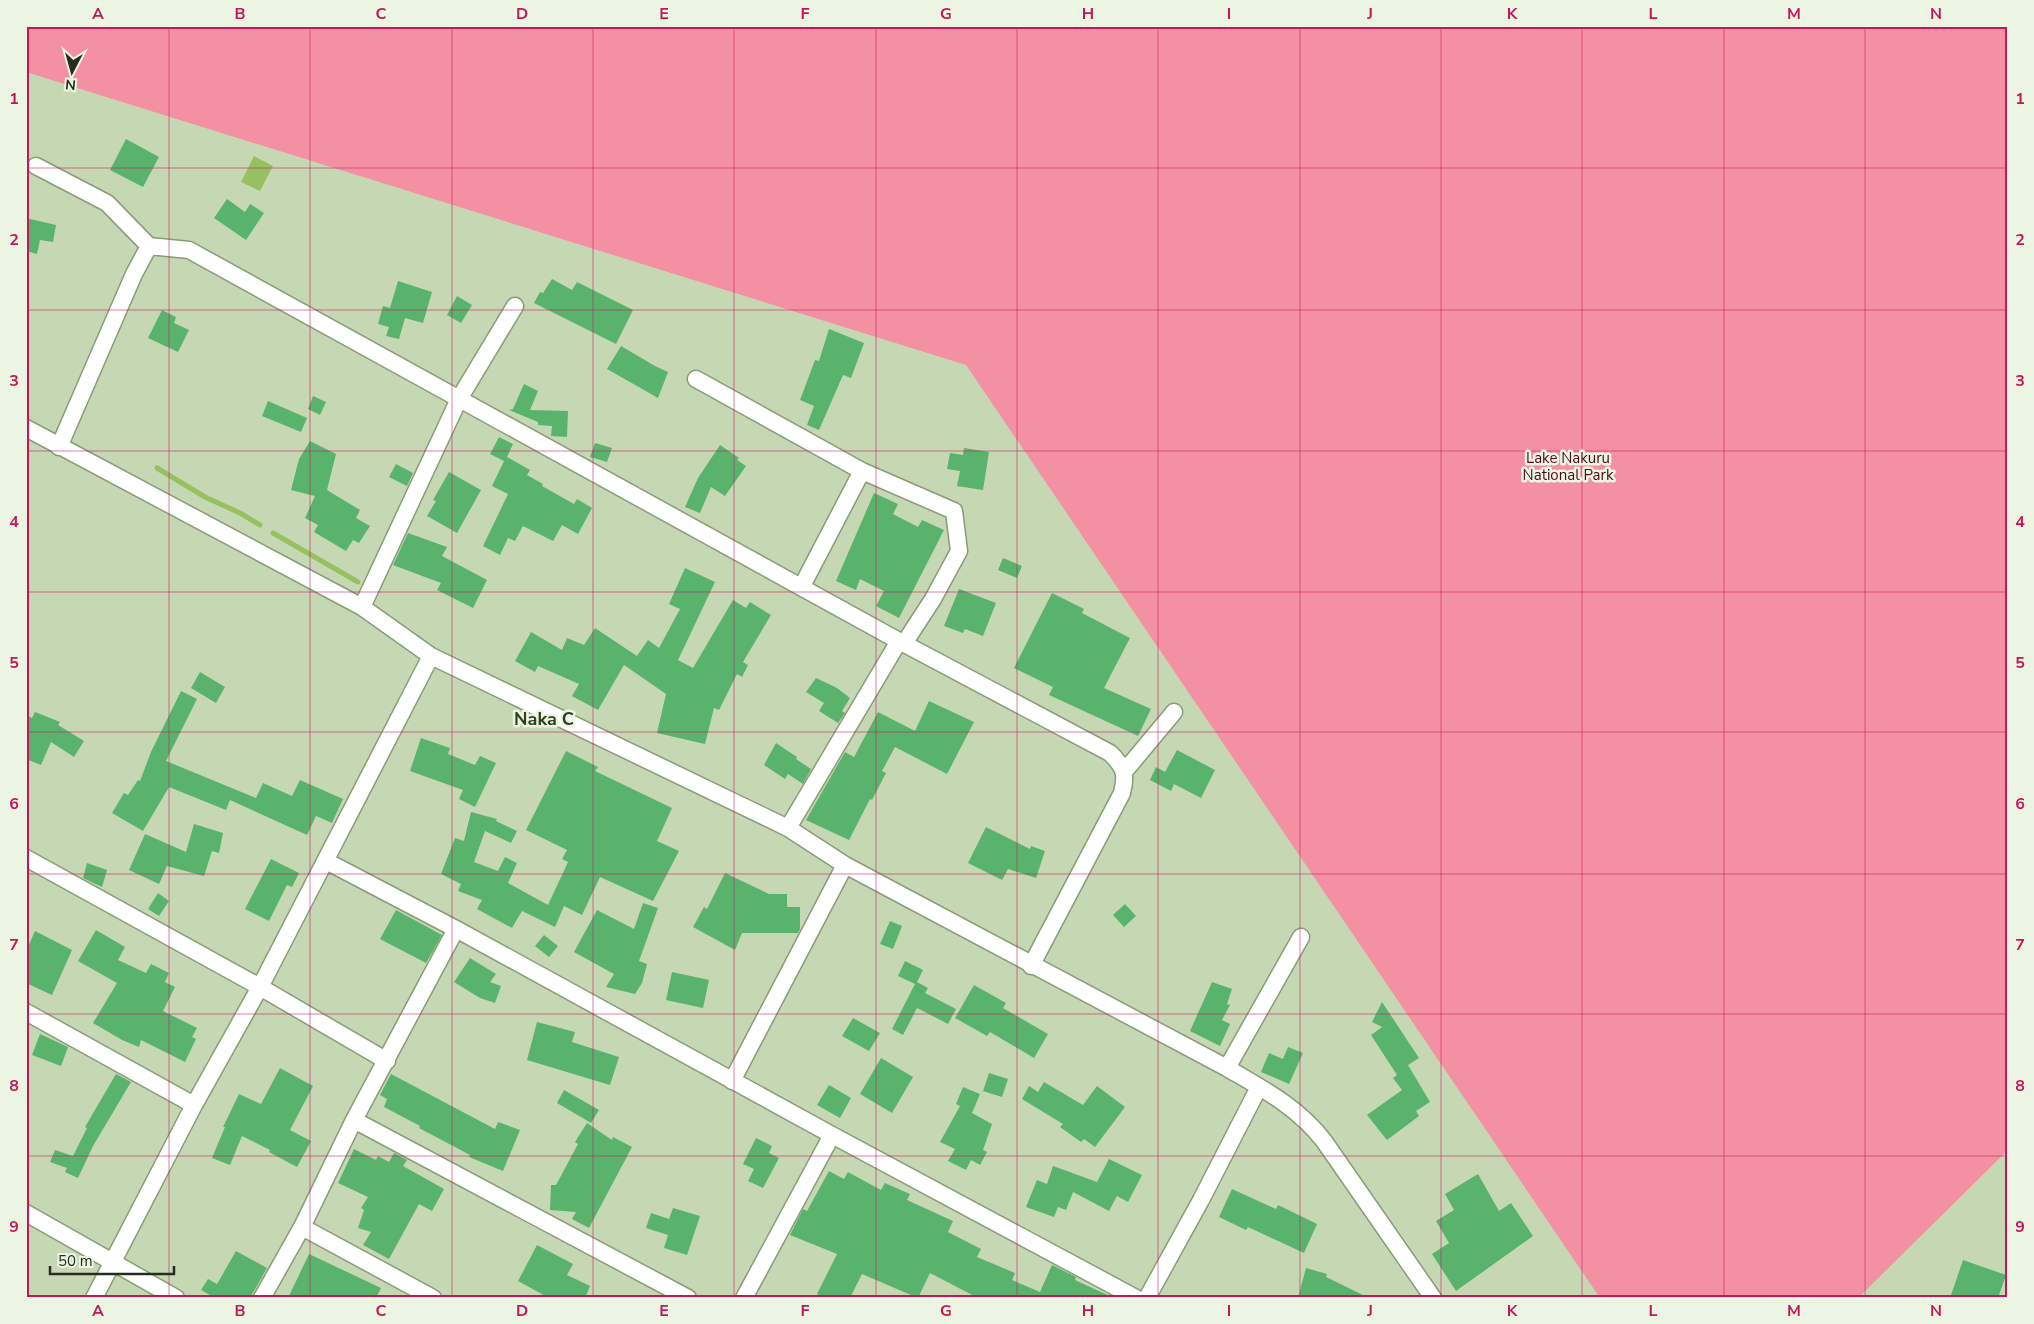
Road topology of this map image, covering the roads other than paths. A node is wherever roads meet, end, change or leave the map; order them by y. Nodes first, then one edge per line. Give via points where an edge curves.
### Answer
1 (36, 166) dead end
2 (149, 246) junction
3 (515, 306) dead end
4 (696, 379) dead end
5 (459, 399) junction
6 (26, 428) edge
7 (59, 446) junction
8 (862, 471) junction
9 (802, 586) junction
10 (362, 607) junction
11 (902, 641) junction
12 (431, 656) junction
13 (1174, 712) dead end
14 (1124, 772) junction
15 (788, 828) junction
16 (26, 858) edge
17 (326, 861) junction
18 (845, 865) junction
19 (456, 929) junction
20 (1301, 937) dead end
21 (1031, 966) junction
22 (260, 987) junction
23 (26, 1012) edge
24 (386, 1061) junction
25 (1226, 1068) junction
26 (732, 1081) junction
27 (1259, 1087) junction
28 (194, 1105) junction
29 (354, 1120) junction
30 (832, 1135) junction
31 (26, 1213) edge
32 (302, 1227) junction
33 (113, 1262) junction
34 (1114, 1292) edge
35 (94, 1298) edge
36 (176, 1298) edge
37 (262, 1298) edge
38 (433, 1298) edge
39 (688, 1298) edge
40 (744, 1298) edge
41 (1136, 1298) edge
42 (1148, 1298) edge
43 (1433, 1298) edge

1 - 2 street via 108,203
2 - 5 street via 188,250
2 - 7 street
3 - 5 street
4 - 8 street
5 - 9 street
5 - 10 street
6 - 7 street
7 - 10 street
8 - 9 street
8 - 11 street via 954,511 959,551 933,600
9 - 11 street
10 - 12 street
11 - 14 street via 1110,753
11 - 15 street
12 - 15 street
12 - 17 street
13 - 14 street
14 - 21 street via 1122,793
15 - 18 street
16 - 22 street
17 - 19 street
17 - 22 street
18 - 21 street
18 - 26 street
19 - 24 street
19 - 26 street
20 - 25 street
21 - 25 street
22 - 24 street
22 - 28 street
23 - 28 street
24 - 29 street
25 - 27 street
26 - 30 street
27 - 42 street
27 - 43 street via 1311,1124
28 - 33 street
29 - 32 street
29 - 39 street
30 - 34 street
30 - 40 street
31 - 33 street
32 - 37 street
32 - 38 street
33 - 35 street
33 - 36 street
34 - 41 street

